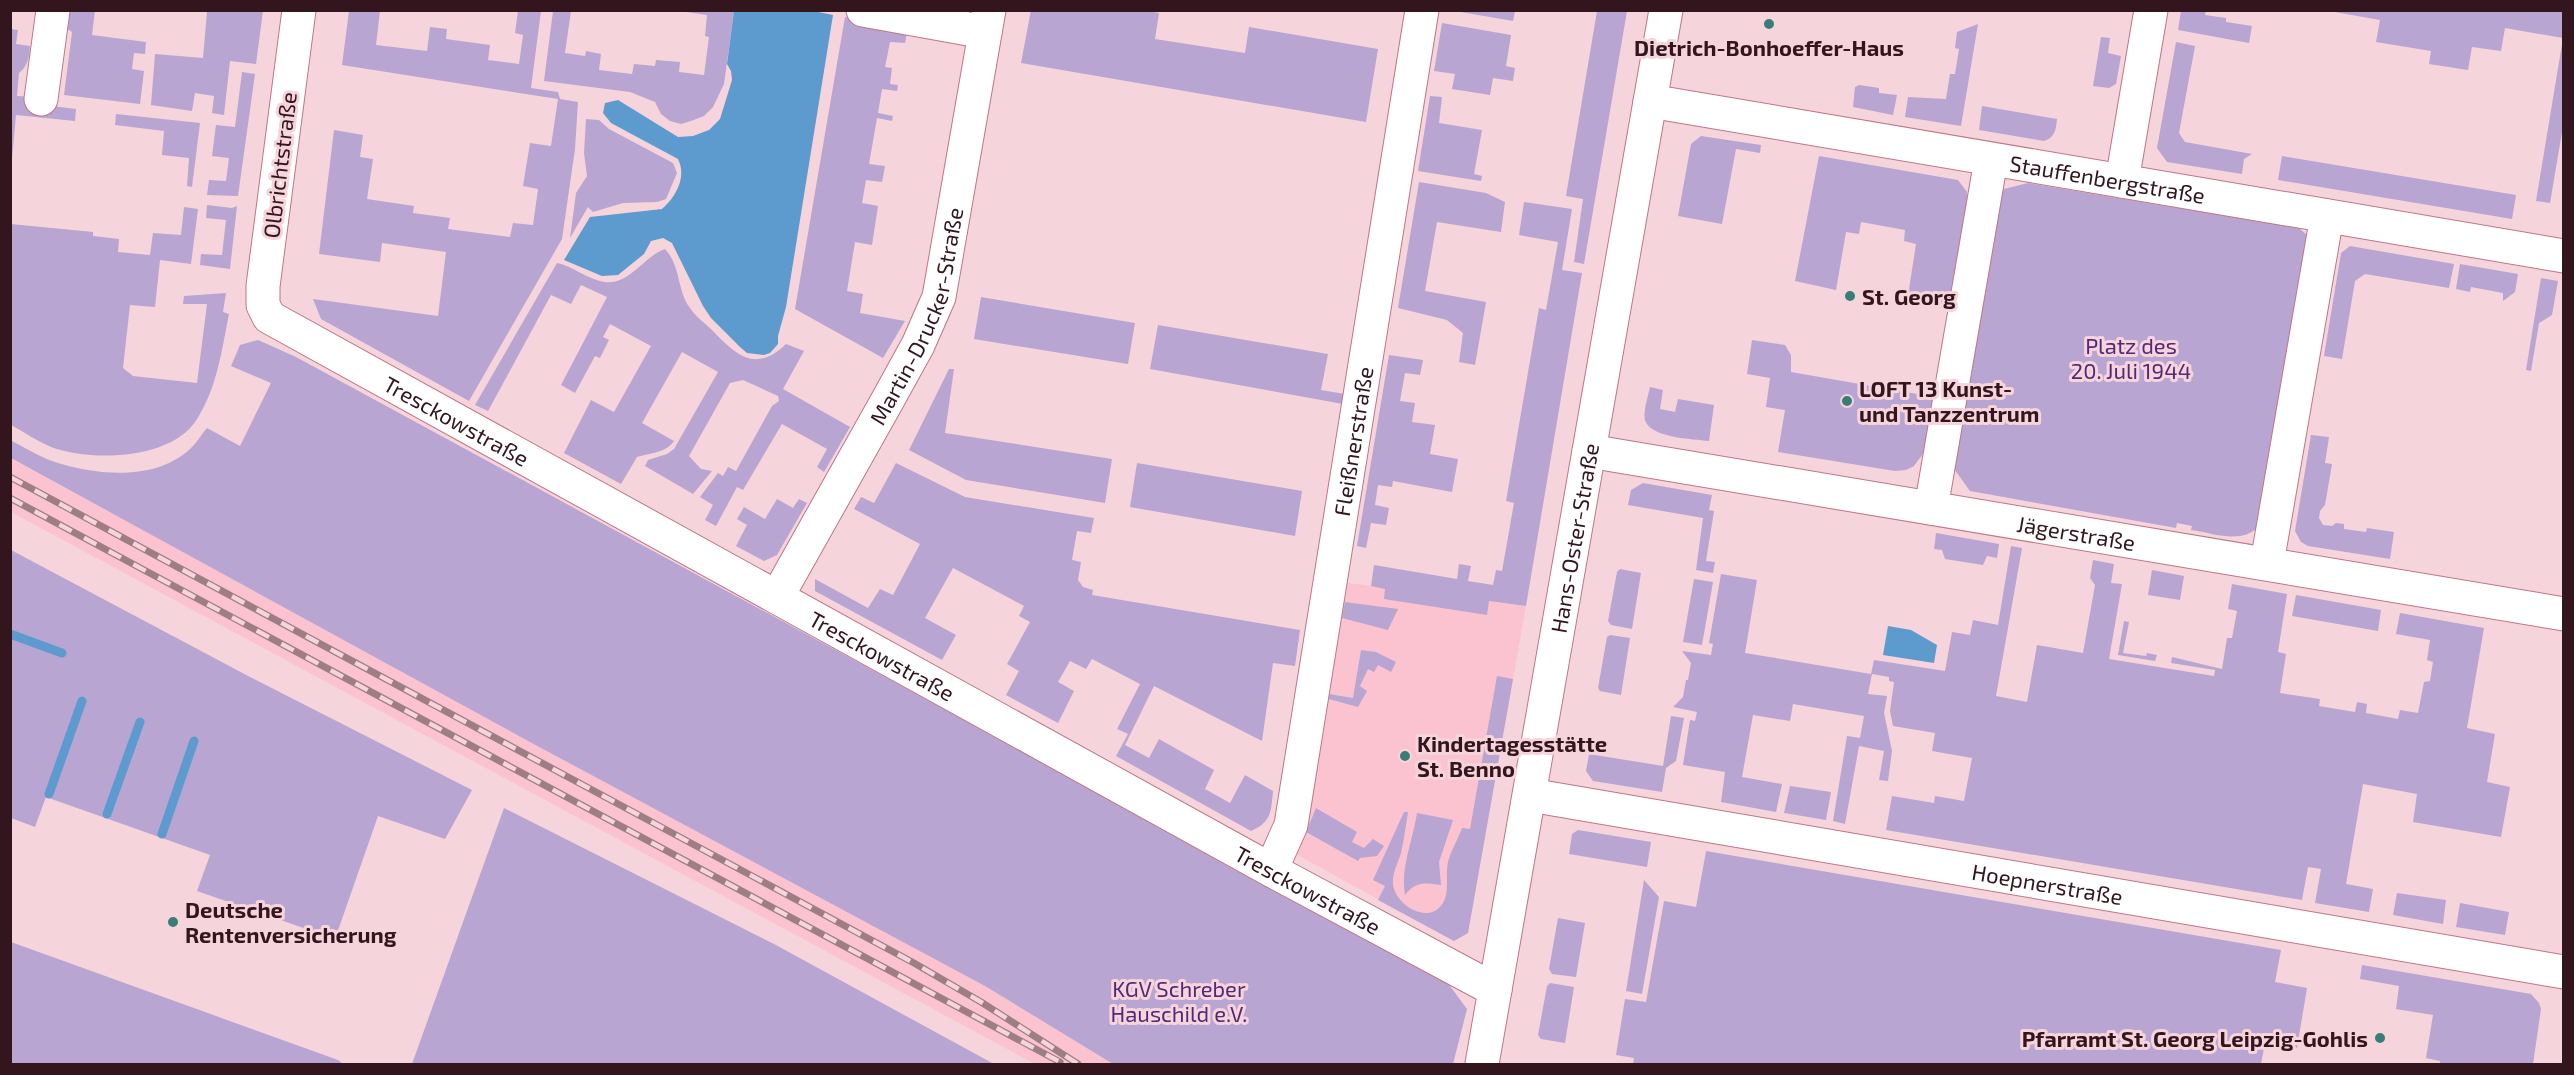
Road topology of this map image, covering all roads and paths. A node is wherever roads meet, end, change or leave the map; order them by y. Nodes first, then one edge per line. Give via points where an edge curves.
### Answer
1 (53, 10) edge
2 (299, 10) edge
3 (863, 10) edge
4 (1422, 10) edge
5 (1666, 10) edge
6 (2151, 10) edge
7 (987, 21) edge
8 (41, 99) dead end
9 (1650, 101) junction
10 (1991, 160) junction
11 (2122, 181) junction
12 (2327, 216) junction
13 (2564, 256) edge
14 (269, 317) joint
15 (1589, 451) junction
16 (1931, 508) junction
17 (2267, 563) junction
18 (777, 597) junction
19 (2564, 614) edge
20 (1530, 795) junction
21 (1271, 870) junction
22 (2564, 972) edge
23 (1496, 990) junction
24 (1482, 1065) edge

1 - 8 street
2 - 14 street, Olbrichtstraße via 263,286 263,305
3 - 7 street
4 - 21 street, Fleißnerstraße via 1291,825
5 - 9 street, Hans-Oster-Straße
6 - 11 street
7 - 18 street, Martin-Drucker-Straße via 939,297 918,345
9 - 10 street, Stauffenbergstraße
9 - 15 street, Hans-Oster-Straße
10 - 11 street, Stauffenbergstraße
10 - 16 street
11 - 12 street, Stauffenbergstraße
12 - 13 street, Stauffenbergstraße
12 - 17 street
14 - 18 street, Tresckowstraße
15 - 16 street, Jägerstraße
15 - 20 street, Hans-Oster-Straße
16 - 17 street, Jägerstraße
17 - 19 street, Jägerstraße
18 - 21 street, Tresckowstraße
20 - 22 street, Hoepnerstraße
20 - 23 street, Hans-Oster-Straße
21 - 23 street, Tresckowstraße
23 - 24 street, Hans-Oster-Straße

